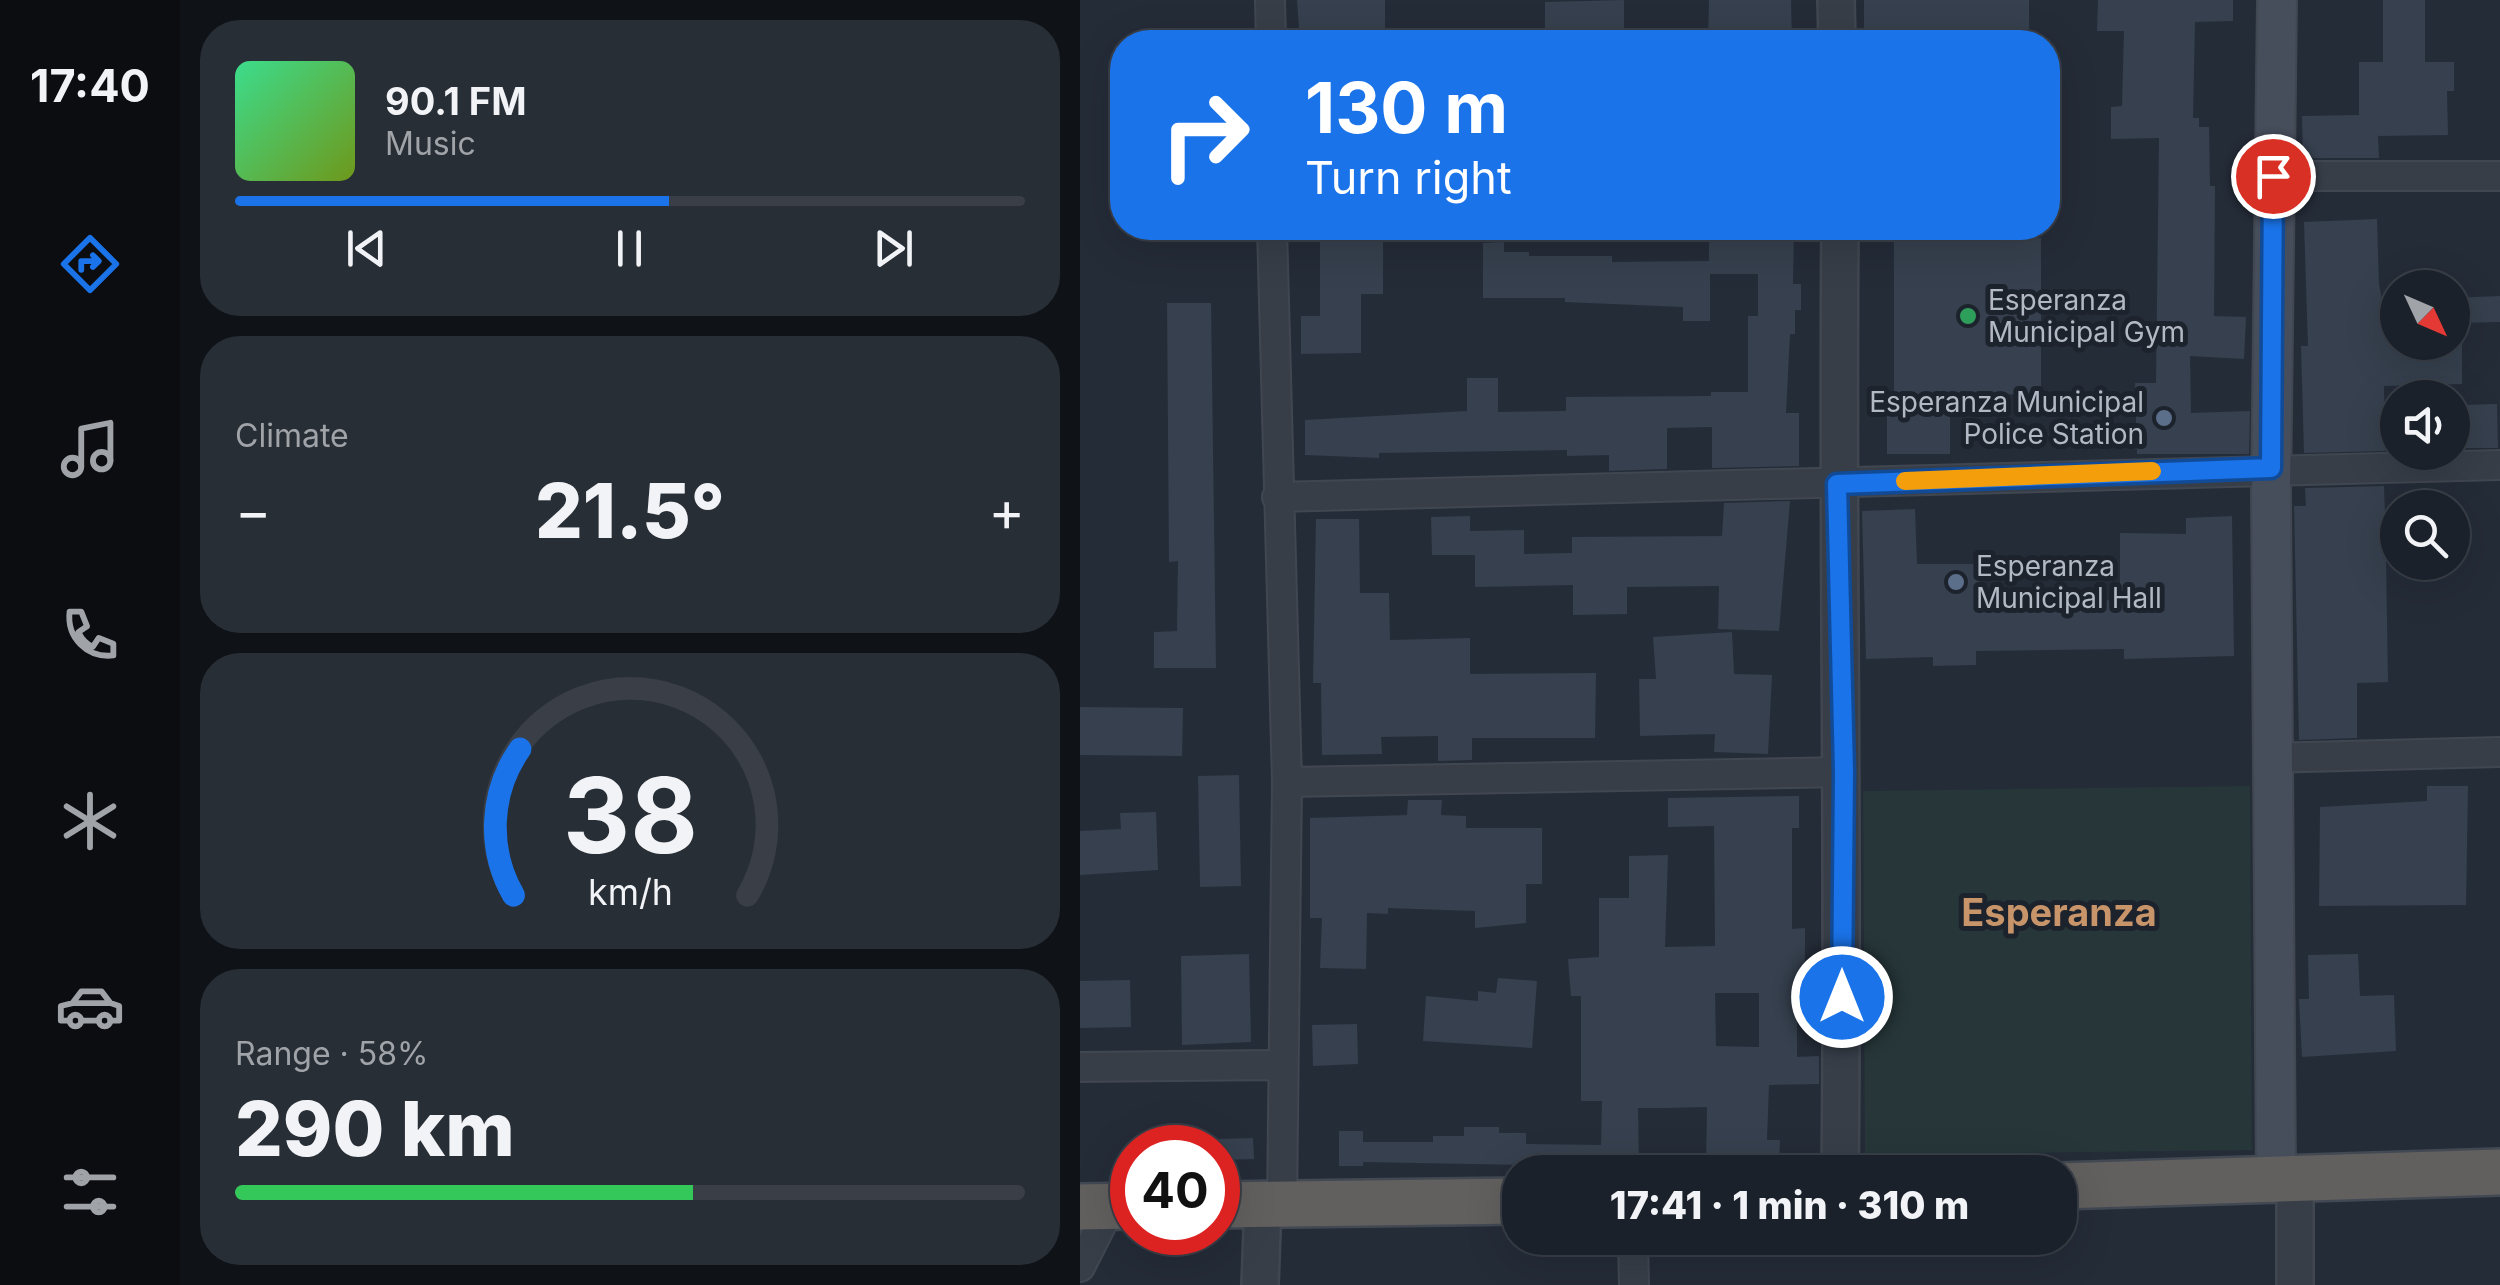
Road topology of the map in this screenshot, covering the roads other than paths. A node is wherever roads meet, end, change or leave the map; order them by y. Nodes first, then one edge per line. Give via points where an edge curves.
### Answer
1 (1270, 0) edge
2 (1836, 0) edge
3 (2277, 0) edge
4 (1270, 30) edge
5 (1837, 30) edge
6 (2273, 176) junction
7 (2500, 176) edge
8 (1272, 240) edge
9 (1840, 240) edge
10 (2500, 465) edge
11 (2271, 468) junction
12 (1837, 484) junction
13 (1276, 497) junction
14 (2500, 752) edge
15 (2271, 758) junction
16 (1844, 772) junction
17 (1287, 782) junction
18 (1281, 1065) junction
19 (1080, 1067) edge
20 (1840, 1155) edge
21 (2500, 1172) edge
22 (2286, 1177) junction
23 (2077, 1185) edge
24 (1502, 1201) edge
25 (1272, 1204) junction
26 (1240, 1205) edge
27 (1108, 1207) edge
28 (1633, 1255) edge
29 (1080, 1266) edge
30 (1260, 1285) edge
31 (1634, 1285) edge
32 (2295, 1285) edge

1 - 4 street
2 - 5 street
3 - 6 main road
6 - 7 street
6 - 11 main road
8 - 13 street
9 - 12 street
10 - 11 street
11 - 12 street
11 - 15 main road
12 - 13 street
12 - 16 street
13 - 17 street
14 - 15 street
15 - 22 main road
16 - 17 street
16 - 20 street
17 - 18 street
18 - 19 street
18 - 25 street
21 - 22 highway
22 - 23 highway
22 - 32 street
24 - 25 highway
25 - 26 highway
25 - 30 street
27 - 29 street
28 - 31 street

